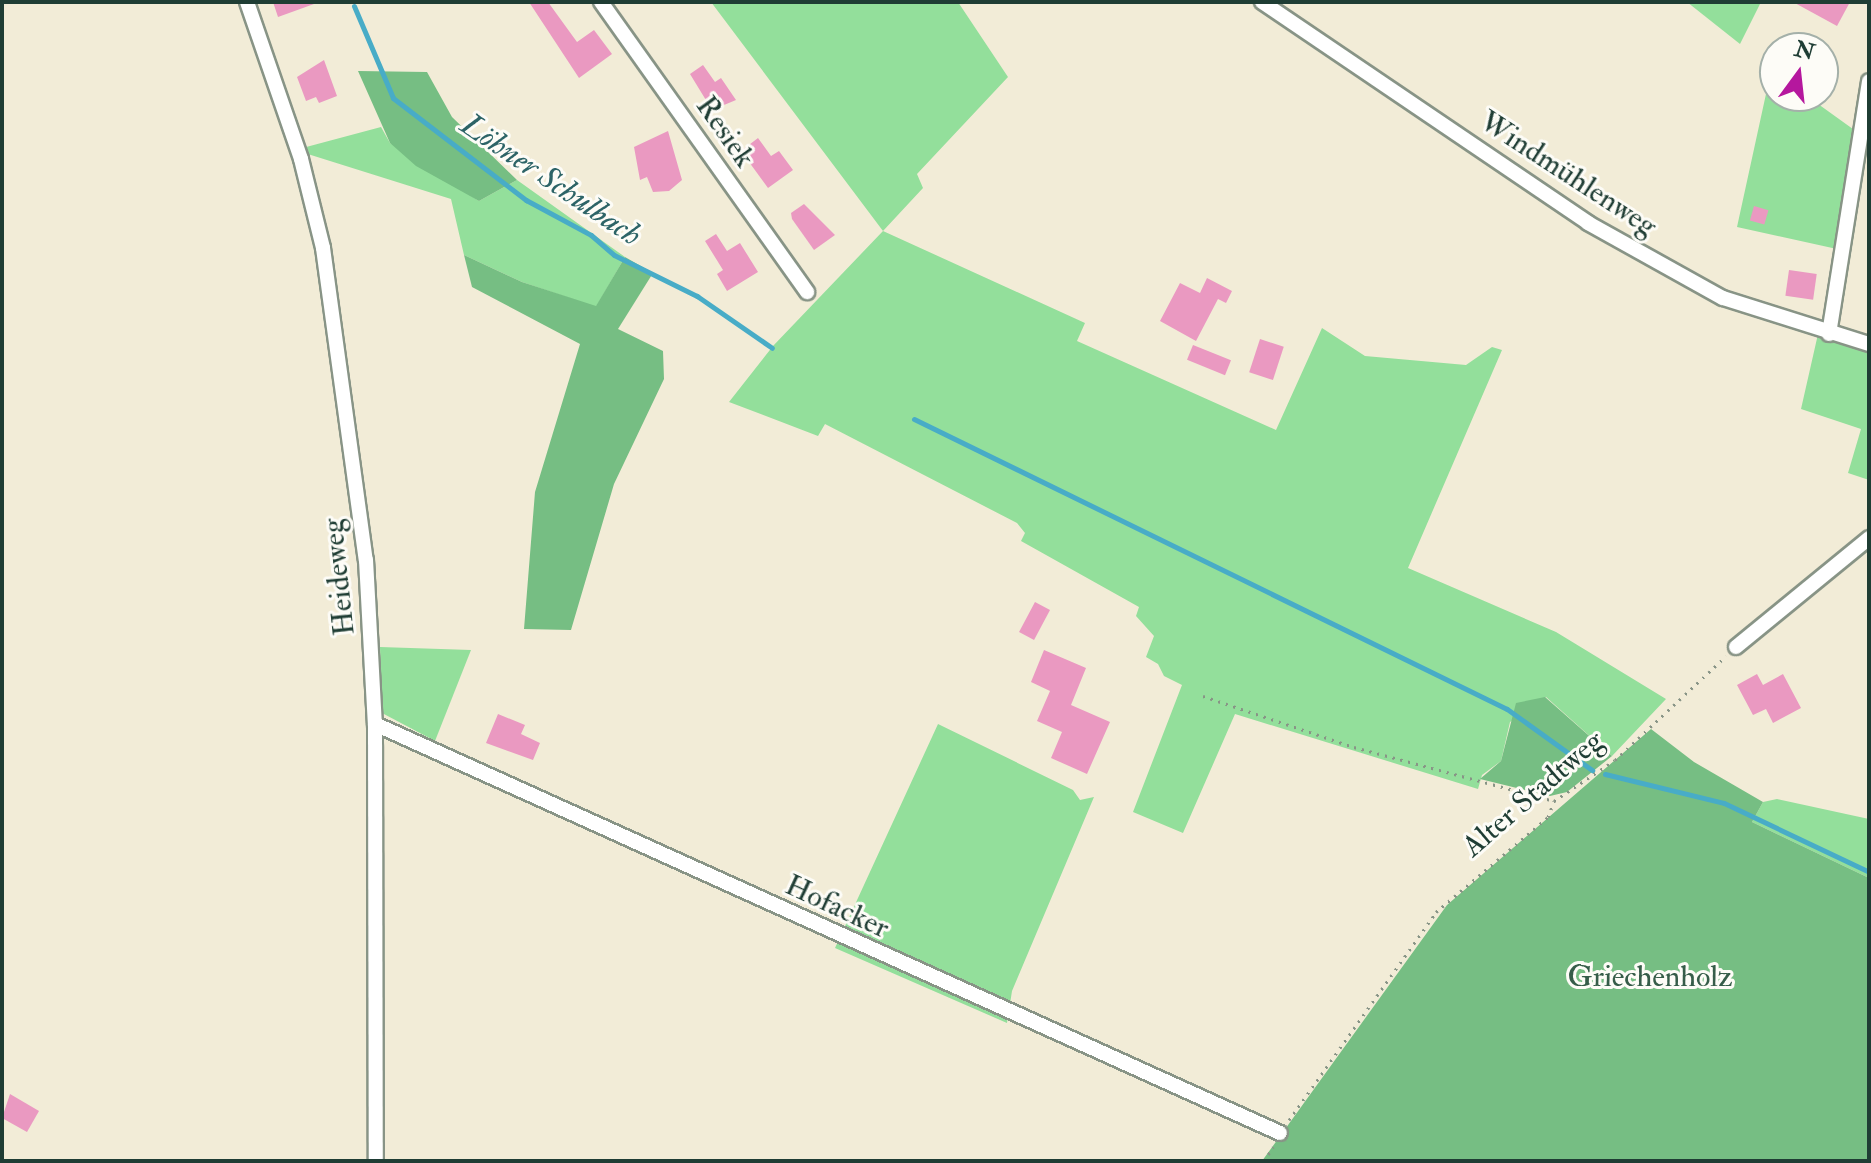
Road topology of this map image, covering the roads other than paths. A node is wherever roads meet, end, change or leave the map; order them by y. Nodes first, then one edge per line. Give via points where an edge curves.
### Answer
1 (247, 2) edge
2 (601, 2) edge
3 (1262, 2) edge
4 (1869, 81) edge
5 (807, 292) dead end
6 (1829, 334) junction
7 (1869, 344) edge
8 (1869, 538) edge
9 (1736, 647) road end
10 (375, 724) junction
11 (1280, 1133) road end
12 (376, 1161) edge

1 - 10 street, Heideweg via 301,159 323,248 366,560
2 - 5 street, Resiek
3 - 6 street, Windmühlenweg via 1588,223 1723,298
4 - 6 street
6 - 7 street, Windmühlenweg
8 - 9 street
10 - 11 street, Hofacker
10 - 12 street, Heideweg

